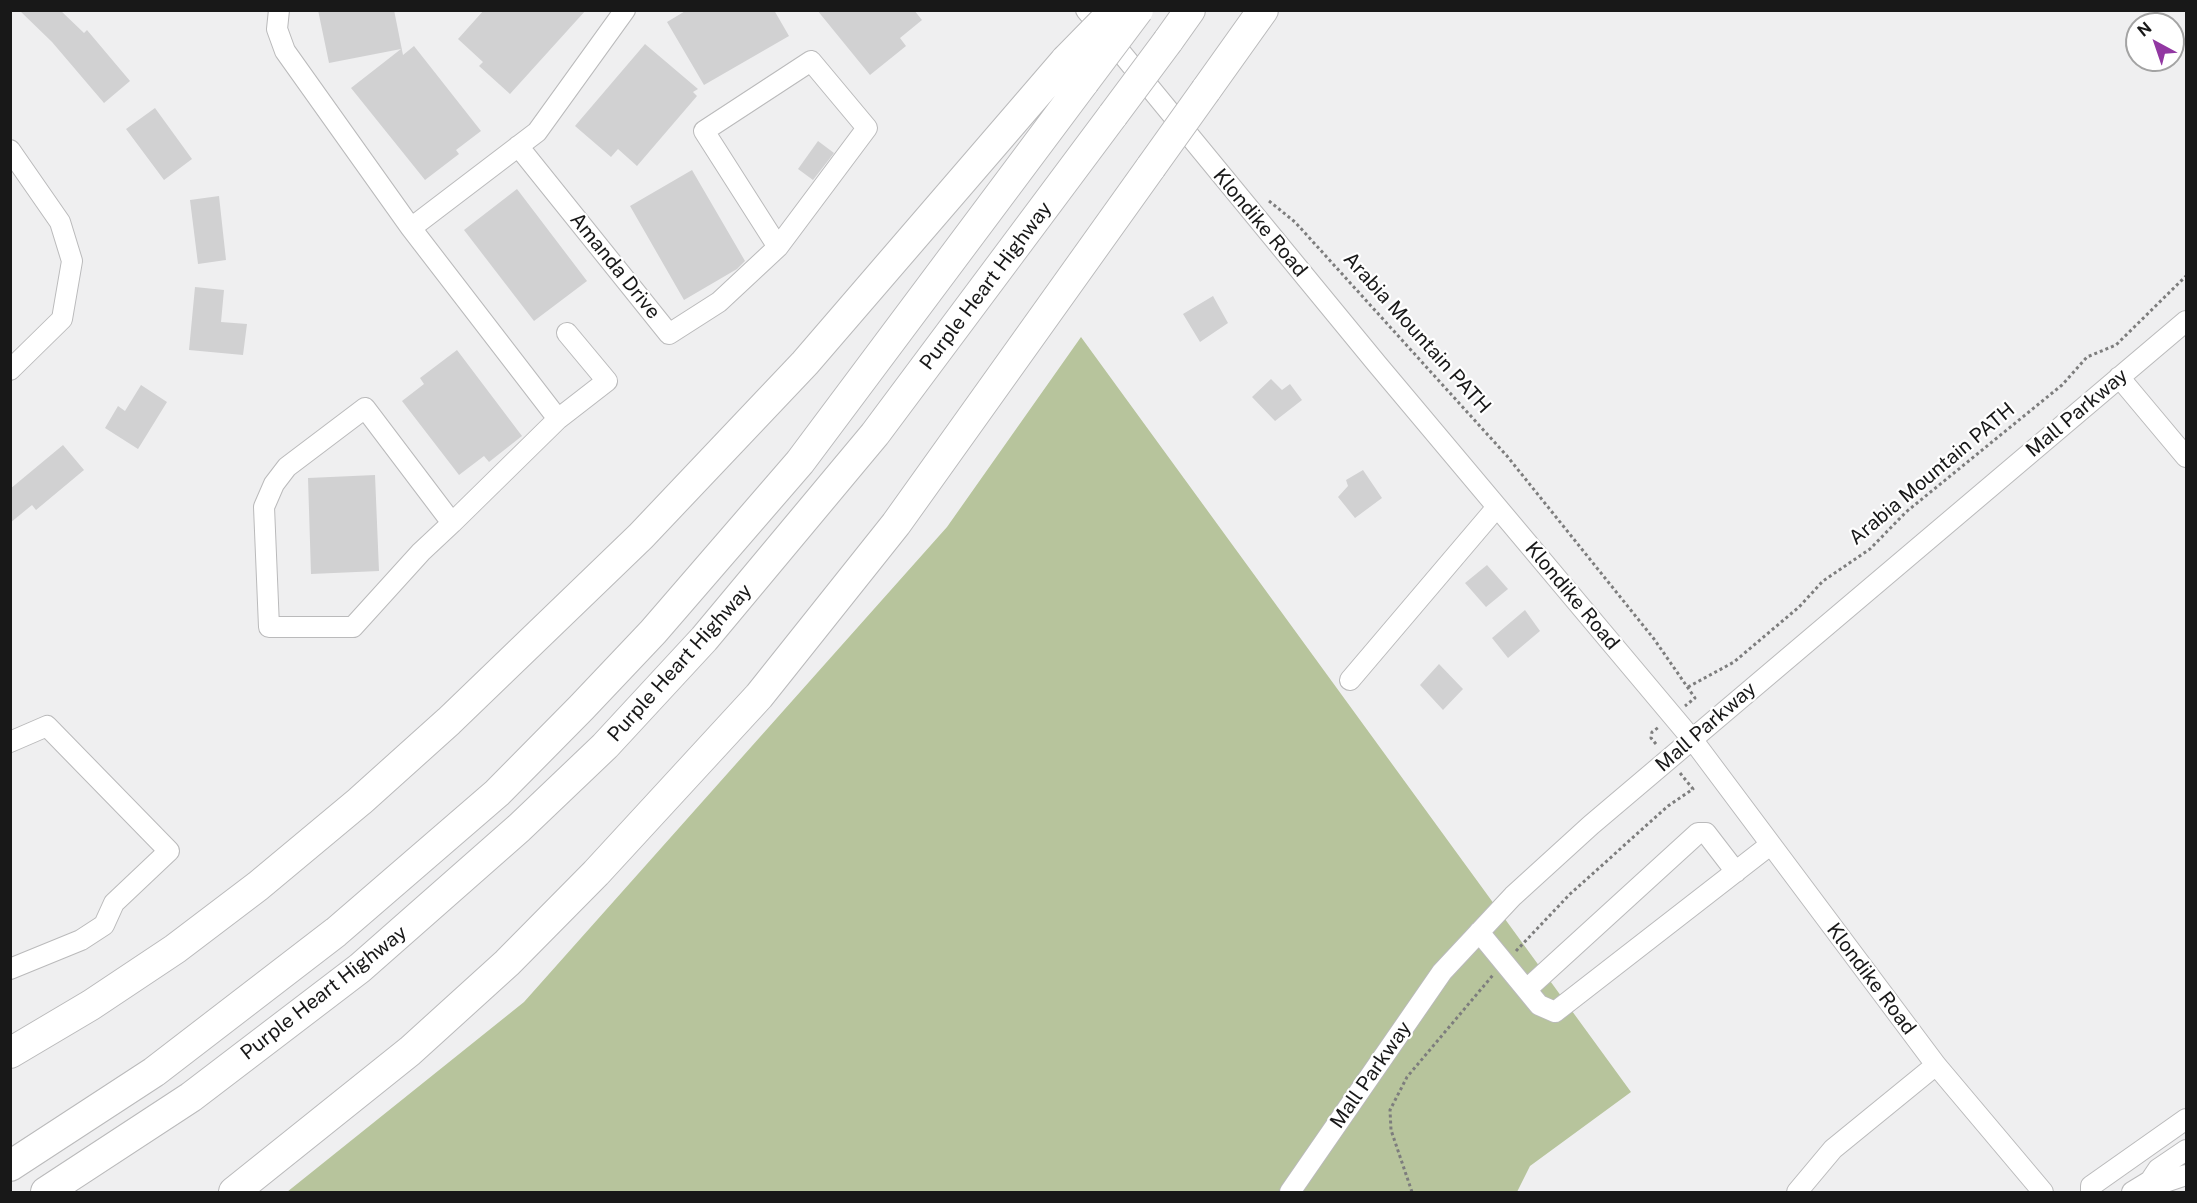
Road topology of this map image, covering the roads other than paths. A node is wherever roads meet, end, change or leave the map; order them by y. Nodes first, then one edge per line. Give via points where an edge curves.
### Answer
1 (279, 10) edge
2 (625, 10) edge
3 (1086, 10) edge
4 (1115, 10) edge
5 (1138, 10) edge
6 (1190, 10) edge
7 (1263, 10) edge
8 (1075, 71) junction
9 (518, 146) junction
10 (10, 150) edge
11 (411, 228) junction
12 (778, 247) junction
13 (2187, 321) edge
14 (567, 333) dead end
15 (10, 370) edge
16 (2119, 377) junction
17 (558, 419) junction
18 (2187, 457) edge
19 (1497, 507) junction
20 (452, 523) junction
21 (1350, 680) dead end
22 (1692, 739) junction
23 (10, 742) edge
24 (1770, 845) junction
25 (1736, 872) junction
26 (1479, 932) junction
27 (10, 969) edge
28 (1527, 989) junction
29 (10, 1053) edge
30 (1936, 1065) junction
31 (2187, 1119) edge
32 (2187, 1150) edge
33 (10, 1166) edge
34 (2187, 1175) edge
35 (2150, 1181) junction
36 (46, 1192) edge
37 (234, 1192) edge
38 (1290, 1192) edge
39 (1797, 1192) edge
40 (2043, 1192) edge
41 (2091, 1192) edge
42 (2132, 1192) edge

1 - 11 street via 277,29 285,51
2 - 9 street via 537,132
3 - 19 street, Klondike Road
4 - 8 highway, bridge
5 - 8 highway, Purple Heart Highway, bridge
6 - 36 highway, Purple Heart Highway, bridge via 845,471 704,639 605,746 519,828 360,968 191,1097
7 - 37 highway, bridge via 896,524 759,696 507,963 401,1058
8 - 29 highway via 641,536 448,721 360,801 221,914 100,999
8 - 33 highway, Purple Heart Highway via 800,462 653,632 581,708 497,793 336,932 154,1072
9 - 11 street
9 - 12 street, Amanda Drive via 669,334 719,302
10 - 15 street via 60,222 72,261 62,319
11 - 17 street
12 - 12 street, Amanda Drive via 867,128 811,62 704,131
13 - 16 street, Mall Parkway
14 - 17 street via 608,381
16 - 18 street
16 - 22 street, Mall Parkway
17 - 20 street
19 - 21 street
19 - 22 street, Klondike Road
20 - 20 street via 353,627 269,627 264,507 274,484 287,467 365,408
22 - 24 street, Klondike Road
22 - 26 street, Mall Parkway via 1574,840
23 - 27 street via 47,726 169,851 114,903 104,925 81,940
24 - 25 street
24 - 30 street, Klondike Road
25 - 28 street via 1555,1012 1539,1005
25 - 28 street via 1706,833 1698,833
26 - 28 street
26 - 38 street, Mall Parkway via 1442,972
30 - 39 street via 1833,1149
30 - 40 street, Klondike Road
31 - 41 street via 2091,1186
32 - 35 street via 2158,1169
34 - 35 street via 2165,1182
35 - 42 street

